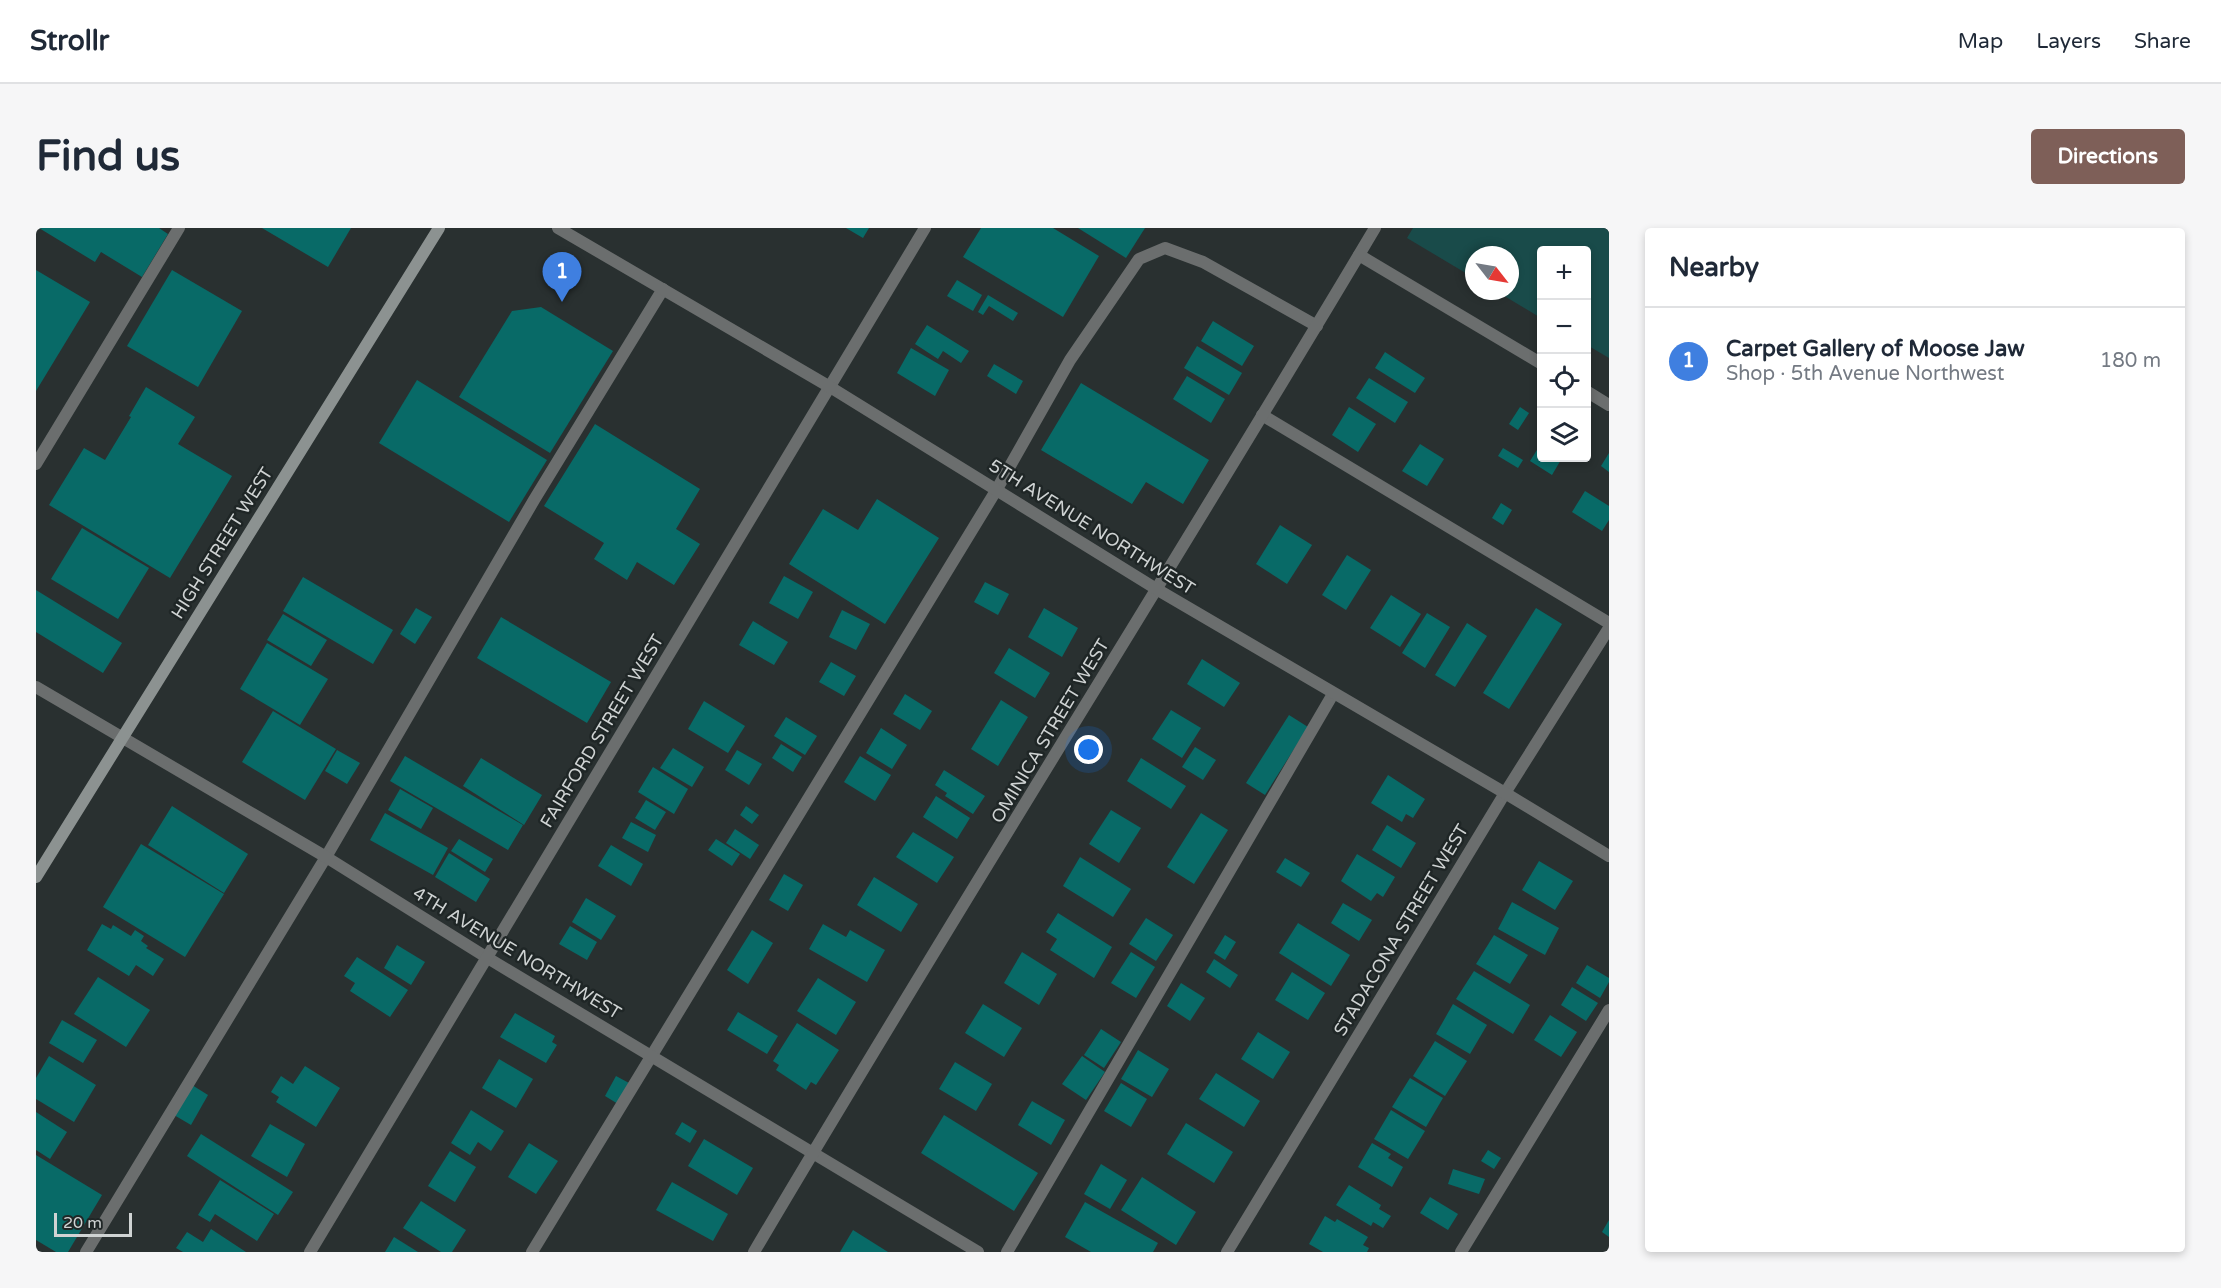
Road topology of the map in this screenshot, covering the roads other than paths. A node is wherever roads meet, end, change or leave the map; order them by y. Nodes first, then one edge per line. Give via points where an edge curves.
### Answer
1 (179, 228) edge
2 (439, 228) edge
3 (558, 228) edge
4 (925, 228) edge
5 (1375, 228) edge
6 (1359, 255) junction
7 (663, 289) junction
8 (1317, 326) junction
9 (1537, 361) edge
10 (830, 387) junction
11 (1591, 394) edge
12 (1609, 405) edge
13 (1262, 415) junction
14 (36, 464) edge
15 (997, 489) junction
16 (1158, 590) junction
17 (1609, 623) edge
18 (1609, 628) edge
19 (36, 687) edge
20 (1333, 694) junction
21 (122, 736) junction
22 (1505, 793) junction
23 (1609, 856) edge
24 (326, 857) junction
25 (36, 877) edge
26 (486, 957) junction
27 (1609, 1010) edge
28 (651, 1055) junction
29 (813, 1153) junction
30 (86, 1252) edge
31 (310, 1252) edge
32 (532, 1252) edge
33 (754, 1252) edge
34 (978, 1252) edge
35 (1007, 1252) edge
36 (1227, 1252) edge
37 (1461, 1252) edge

1 - 14 street
2 - 21 main road, HIGH STREET WEST
3 - 7 street, 5TH AVENUE NORTHWEST
4 - 10 street, FAIRFORD STREET WEST
5 - 6 street, OMINICA STREET WEST
6 - 8 street, OMINICA STREET WEST
6 - 9 street
7 - 10 street, 5TH AVENUE NORTHWEST
7 - 24 street via 534,500
8 - 13 street, OMINICA STREET WEST
8 - 15 street via 1203,262 1165,248 1139,259 1070,360
10 - 15 street, 5TH AVENUE NORTHWEST
10 - 26 street, FAIRFORD STREET WEST
11 - 12 street
13 - 16 street, OMINICA STREET WEST
13 - 17 street
15 - 16 street, 5TH AVENUE NORTHWEST
15 - 28 street
16 - 20 street, 5TH AVENUE NORTHWEST
16 - 29 street, OMINICA STREET WEST
18 - 22 street, STADACONA STREET WEST
19 - 21 street, 4TH AVENUE NORTHWEST
20 - 22 street, 5TH AVENUE NORTHWEST
20 - 35 street
21 - 24 street, 4TH AVENUE NORTHWEST
21 - 25 main road, HIGH STREET WEST
22 - 23 street, 5TH AVENUE NORTHWEST
22 - 36 street, STADACONA STREET WEST
24 - 26 street, 4TH AVENUE NORTHWEST
24 - 30 street
26 - 28 street, 4TH AVENUE NORTHWEST
26 - 31 street, FAIRFORD STREET WEST
27 - 37 street
28 - 29 street, 4TH AVENUE NORTHWEST
28 - 32 street
29 - 33 street, OMINICA STREET WEST
29 - 34 street, 4TH AVENUE NORTHWEST

